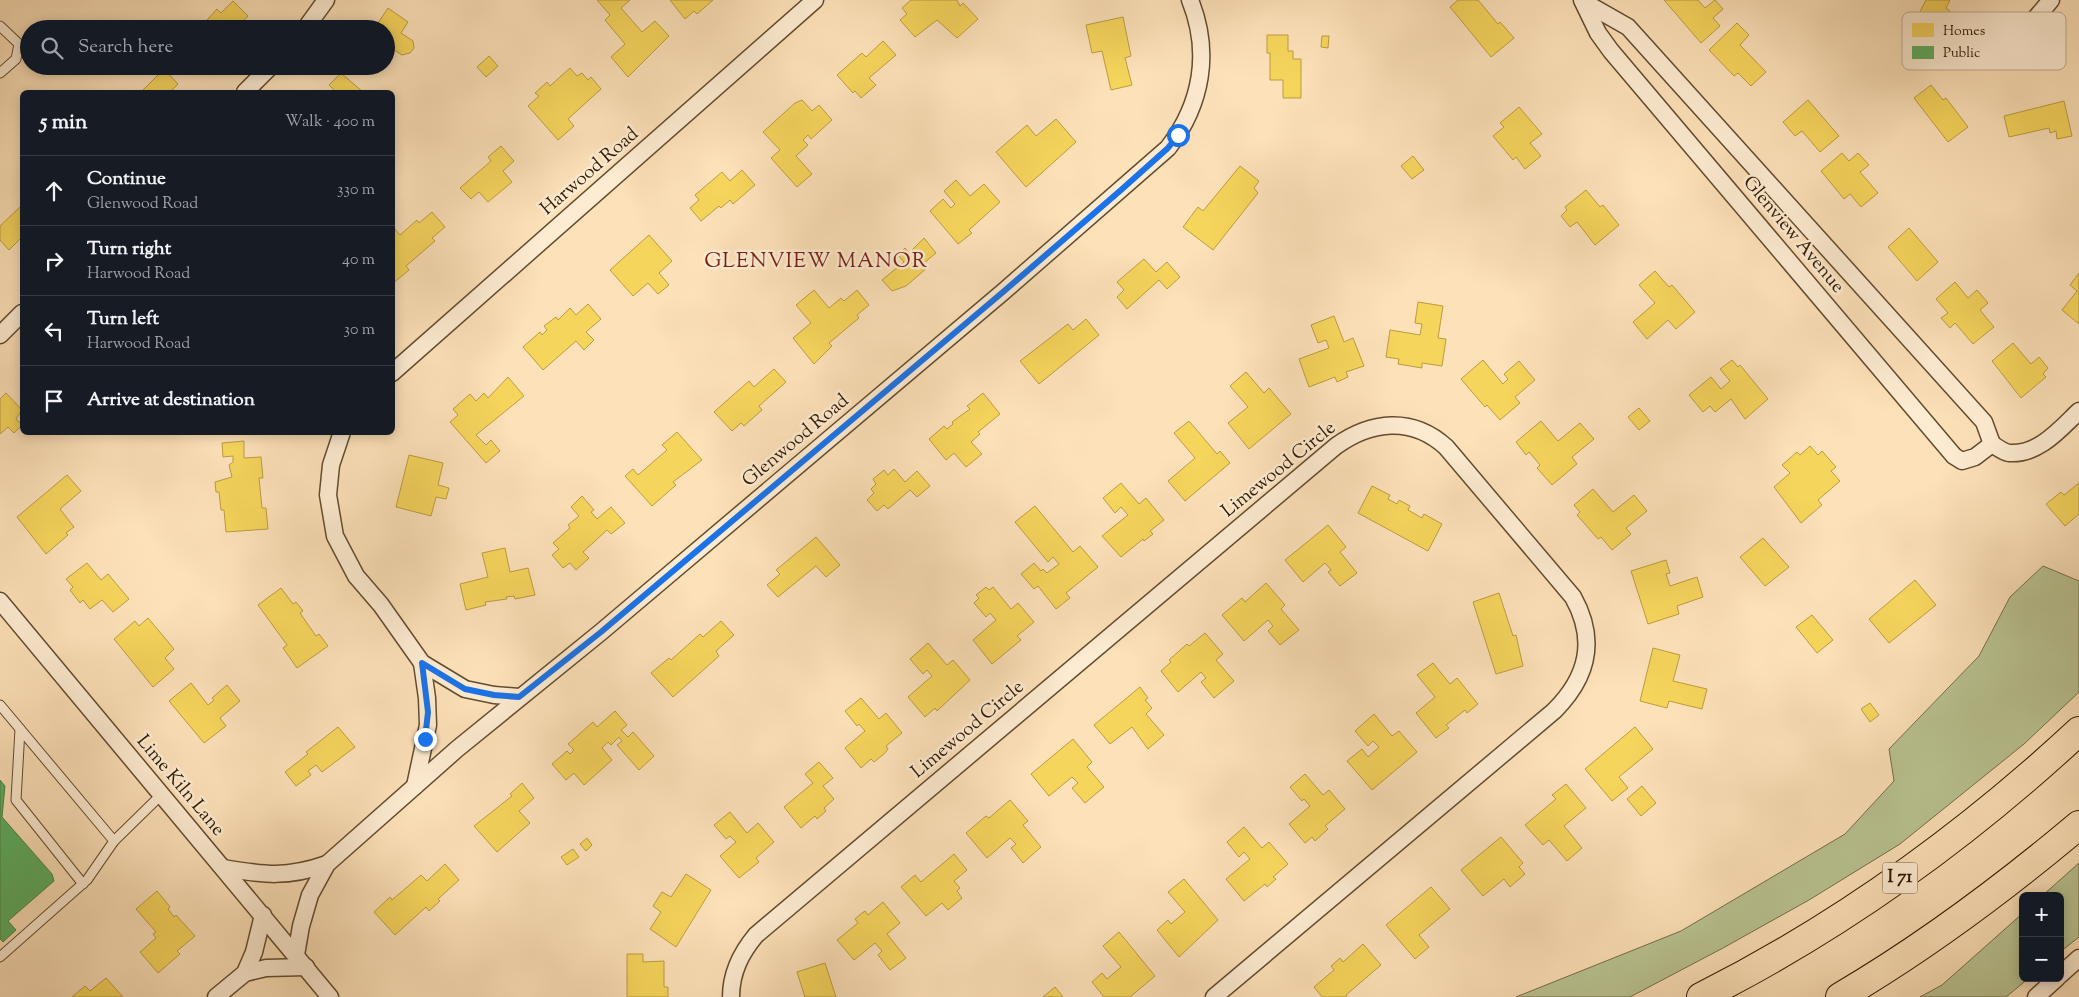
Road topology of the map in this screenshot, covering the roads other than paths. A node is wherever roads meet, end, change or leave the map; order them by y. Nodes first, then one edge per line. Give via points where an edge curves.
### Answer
1 (326, 0) edge
2 (815, 0) edge
3 (1190, 0) edge
4 (2051, 0) edge
5 (1584, 1) edge
6 (2041, 12) edge
7 (312, 20) edge
8 (0, 26) edge
9 (0, 73) edge
10 (262, 75) edge
11 (247, 90) edge
12 (20, 315) edge
13 (0, 335) edge
14 (395, 370) edge
15 (2079, 411) edge
16 (341, 435) edge
17 (1992, 444) junction
18 (0, 601) edge
19 (422, 663) junction
20 (519, 697) junction
21 (0, 705) edge
22 (20, 729) junction
23 (2079, 732) edge
24 (415, 786) junction
25 (162, 795) junction
26 (2079, 825) edge
27 (114, 841) junction
28 (327, 864) junction
29 (223, 868) junction
30 (82, 884) junction
31 (263, 914) junction
32 (0, 957) edge
33 (2079, 958) edge
34 (301, 961) junction
35 (2064, 971) edge
36 (245, 973) junction
37 (2053, 982) edge
38 (216, 997) edge
39 (330, 997) edge
40 (731, 997) edge
41 (1214, 997) edge
42 (1701, 997) edge
43 (1840, 997) edge
44 (2036, 997) edge

1 - 7 street
2 - 14 street, Harwood Road
3 - 20 street, Glenwood Road via 1199,28 1200,76 1186,122 1168,148 609,625
4 - 6 street
5 - 17 street via 1628,28 1984,422
5 - 17 street, Glenview Avenue via 1598,34 1611,51 1954,456 1962,461 1975,457
8 - 9 lane via 19,44 16,59
10 - 11 street
12 - 13 street
15 - 17 street via 2047,440 2030,449 2007,453
16 - 19 street via 329,480 335,536 356,576
18 - 25 street, Lime Kiln Lane
19 - 20 street via 465,689
19 - 24 street via 428,725
20 - 24 street, Glenwood Road
21 - 22 lane
22 - 27 lane
22 - 30 lane via 16,800
23 - 42 highway, I 71 via 1966,830 1887,888 1815,934
24 - 28 street, Glenwood Road
25 - 27 lane
25 - 29 street, Lime Kiln Lane
26 - 43 highway via 1989,898
27 - 30 lane
28 - 29 street, Glenwood Road via 290,874 259,874
28 - 34 street, Glenwood Road via 310,895 301,926
29 - 31 street, Lime Kiln Lane
30 - 32 lane
31 - 34 street, Lime Kiln Lane
31 - 36 street
33 - 35 street
34 - 36 street
34 - 39 street, Lime Kiln Lane
36 - 38 street
37 - 44 street
40 - 41 street, Limewood Circle via 737,964 756,935 1336,446 1359,431 1383,425 1422,430 1446,447 1573,597 1582,612 1587,634 1582,670 1571,692 1554,711

